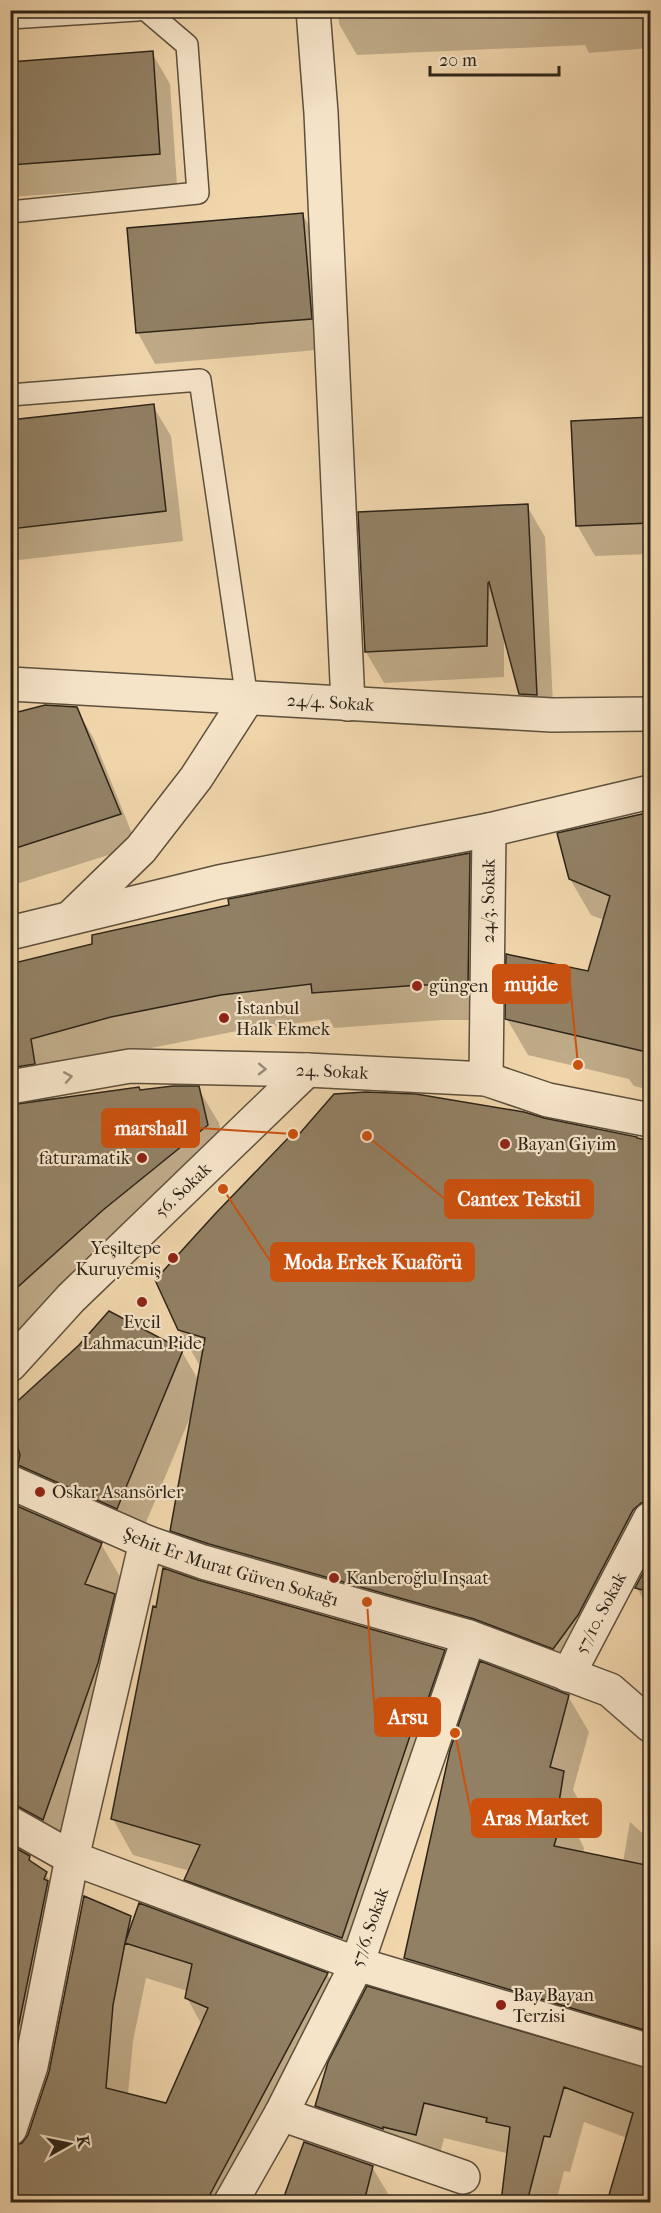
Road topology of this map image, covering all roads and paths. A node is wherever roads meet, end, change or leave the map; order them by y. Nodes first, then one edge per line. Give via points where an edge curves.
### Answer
1 (137, 10) edge
2 (146, 10) edge
3 (313, 10) edge
4 (10, 18) edge
5 (10, 213) edge
6 (10, 395) edge
7 (10, 684) edge
8 (247, 699) junction
9 (348, 704) junction
10 (651, 714) edge
11 (651, 792) edge
12 (489, 830) junction
13 (69, 918) junction
14 (10, 933) edge
15 (307, 1070) junction
16 (486, 1079) junction
17 (10, 1087) edge
18 (651, 1120) edge
19 (10, 1365) edge
20 (10, 1482) edge
21 (651, 1519) edge
22 (146, 1542) junction
23 (469, 1637) junction
24 (568, 1675) junction
25 (651, 1725) edge
26 (10, 1823) edge
27 (72, 1858) junction
28 (357, 1964) junction
29 (651, 2051) edge
30 (21, 2061) edge
31 (281, 2114) junction
32 (10, 2129) edge
33 (463, 2177) dead end
34 (231, 2202) edge

1 - 4 lane
2 - 5 lane via 186,45 198,194
3 - 9 street
6 - 8 lane via 200,380
7 - 8 street, 24/4. Sokak
8 - 9 street, 24/4. Sokak
8 - 13 street via 196,778 141,849
9 - 10 street, 24/4. Sokak via 552,715
11 - 12 street
12 - 13 street via 219,882
12 - 16 street, 24/3. Sokak
13 - 14 street
15 - 16 street, 24. Sokak
17 -> 15 street, 24. Sokak via 130,1066
15 - 19 street, 56. Sokak via 71,1298
16 - 18 street, 24. Sokak via 548,1100
20 - 22 street, Şehit Er Murat Güven Sokağı
21 - 24 street, 57/10. Sokak
22 - 23 street, Şehit Er Murat Güven Sokağı via 203,1562
22 - 27 street
23 - 24 street, Şehit Er Murat Güven Sokağı
23 - 28 street, 57/6. Sokak
24 - 25 street, Şehit Er Murat Güven Sokağı via 610,1690
26 - 27 street
27 - 28 street
27 - 30 street
28 - 29 street
28 - 31 street, 57/6. Sokak
30 - 32 street
31 - 33 street
31 - 34 street, 57/6. Sokak

